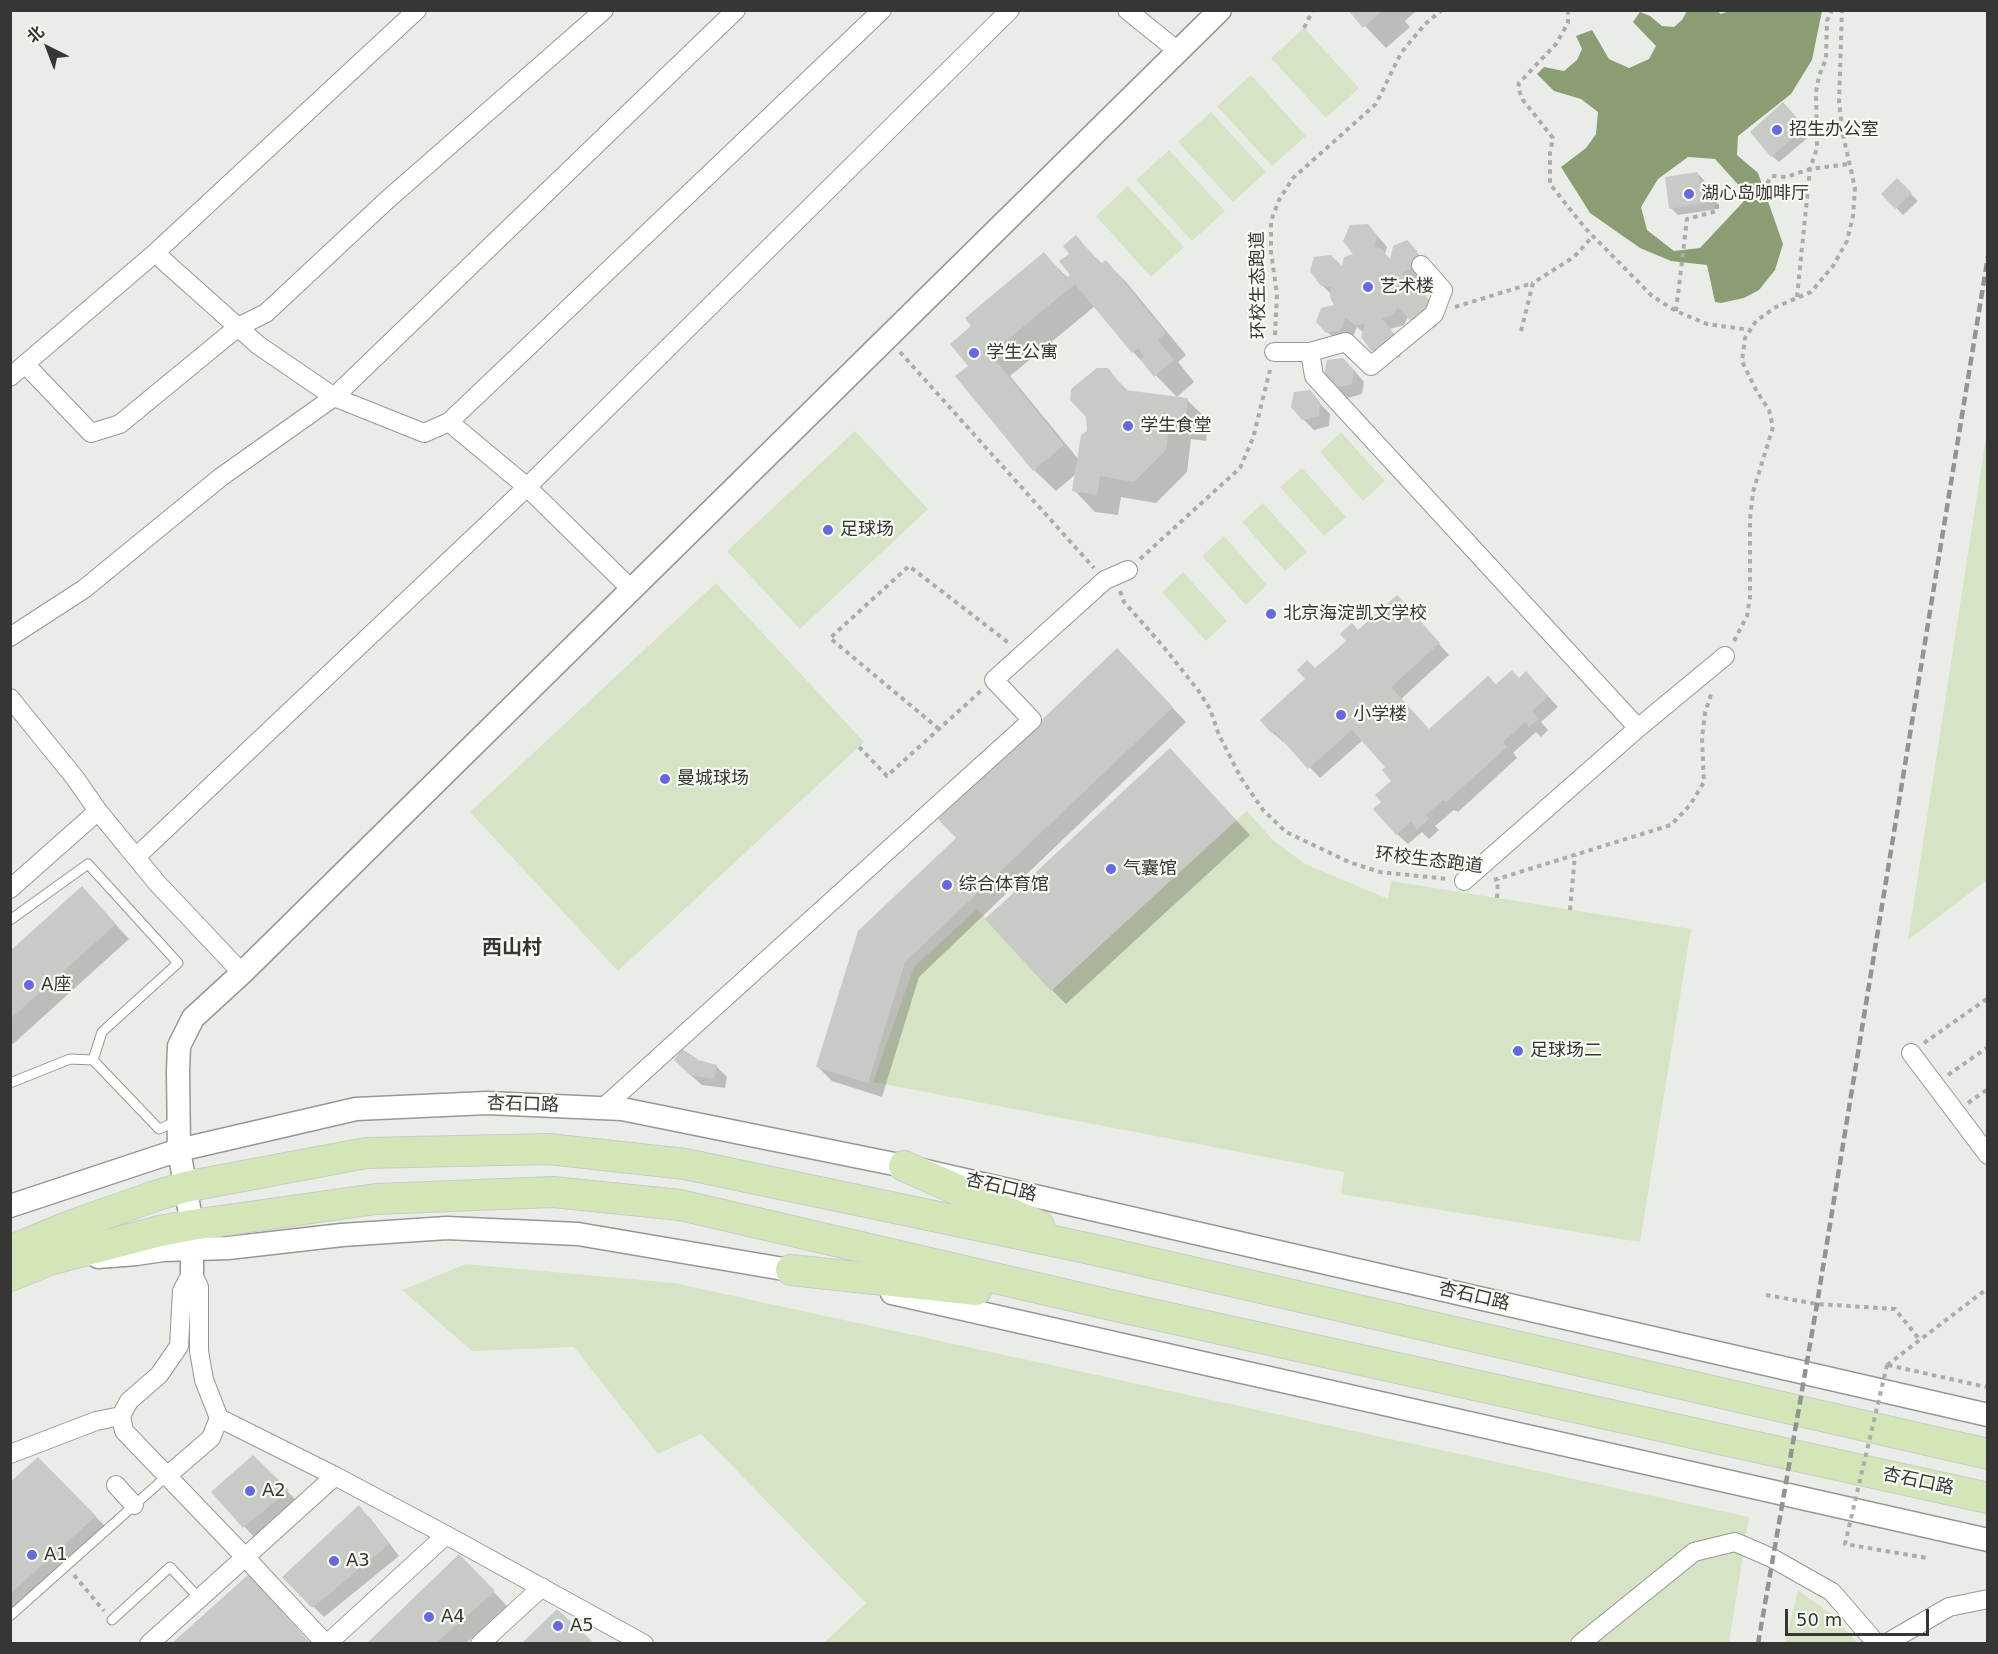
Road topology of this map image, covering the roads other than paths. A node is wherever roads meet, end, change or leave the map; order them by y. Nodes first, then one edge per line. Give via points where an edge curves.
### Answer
1 (417, 10) edge
2 (604, 10) edge
3 (736, 10) edge
4 (882, 10) edge
5 (1010, 10) edge
6 (1127, 10) edge
7 (1221, 10) edge
8 (1179, 52) junction
9 (155, 253) junction
10 (1422, 266) dead end
11 (238, 327) junction
12 (1274, 352) road end
13 (1310, 352) junction
14 (25, 364) junction
15 (10, 376) edge
16 (334, 397) junction
17 (449, 422) junction
18 (527, 487) junction
19 (1128, 570) road end
20 (632, 590) junction
21 (10, 638) edge
22 (1725, 656) road end
23 (10, 698) edge
24 (1638, 728) junction
25 (98, 811) junction
26 (136, 857) junction
27 (1464, 881) road end
28 (10, 889) edge
29 (10, 920) edge
30 (242, 974) junction
31 (1911, 1053) road end
32 (93, 1060) junction
33 (10, 1083) edge
34 (603, 1108) junction
35 (178, 1121) junction
36 (179, 1150) junction
37 (1988, 1155) edge
38 (904, 1166) junction
39 (185, 1187) junction
40 (10, 1206) edge
41 (192, 1237) junction
42 (1090, 1249) junction
43 (10, 1251) edge
44 (49, 1260) junction
45 (791, 1270) junction
46 (192, 1272) junction
47 (10, 1276) edge
48 (10, 1285) edge
49 (1111, 1305) junction
50 (1988, 1415) edge
51 (122, 1416) junction
52 (219, 1418) junction
53 (10, 1454) edge
54 (1988, 1454) edge
55 (167, 1476) junction
56 (335, 1476) junction
57 (116, 1485) dead end
58 (1988, 1498) edge
59 (134, 1505) junction
60 (446, 1535) junction
61 (1988, 1540) edge
62 (245, 1557) junction
63 (542, 1587) junction
64 (199, 1598) junction
65 (1988, 1599) edge
66 (10, 1616) edge
67 (112, 1620) dead end
68 (645, 1643) edge
69 (148, 1644) edge
70 (326, 1644) edge
71 (480, 1644) edge
72 (1580, 1644) edge
73 (1877, 1644) edge
74 (1885, 1644) edge

1 - 9 street
2 - 11 street via 386,201 266,313
3 - 16 street
4 - 17 street
5 - 18 street
6 - 8 street
7 - 8 street
8 - 20 street
9 - 11 street
9 - 14 street
10 - 13 street via 1443,290 1434,314 1371,366 1346,342
11 - 14 street via 120,424 91,433
11 - 16 street
12 - 13 street
13 - 24 street via 1314,376
14 - 15 street
16 - 17 street via 424,433
16 - 21 street via 221,477 84,589
17 - 18 street
18 - 20 street
18 - 26 street
19 - 34 street via 1105,580 994,680 1032,720
20 - 30 street
22 - 24 street
23 - 25 street
24 - 27 street
25 - 26 street
25 - 28 street
26 - 30 street
29 - 32 lane via 88,864 178,963 102,1032
30 - 35 street via 193,1018 179,1046
31 - 37 street
32 - 33 lane via 70,1059
32 - 35 lane via 159,1129
34 - 36 street, 杏石口路 via 487,1103 356,1109
34 - 38 street, 杏石口路
35 - 36 street
36 - 39 street
36 - 40 street, 杏石口路
38 - 42 main road
38 - 50 street, 杏石口路
39 - 41 street
39 - 42 main road via 366,1153 549,1149 685,1164
39 - 43 main road
41 - 44 main road, 杏石口路
41 - 45 street via 228,1248 447,1228 578,1234
41 - 46 street
41 - 49 main road, 杏石口路 via 376,1199 554,1192 680,1205
42 - 54 main road
44 - 47 main road, 杏石口路
44 - 48 street, 杏石口路
45 - 49 main road
45 - 61 street
46 - 51 street via 182,1291 179,1347 159,1375 129,1401
46 - 52 street via 199,1287 202,1371
49 - 58 main road, 杏石口路
51 - 53 street via 96,1421
51 - 55 street via 124,1431
52 - 55 street via 211,1438
52 - 56 street
55 - 59 lane
55 - 62 street
56 - 60 street
56 - 62 street
57 - 59 street
59 - 66 lane
60 - 63 street
60 - 70 street
62 - 64 street
62 - 70 street
63 - 68 street
63 - 71 street
64 - 67 lane via 170,1567
64 - 69 street
65 - 74 street via 1948,1607
72 - 73 street via 1694,1552 1735,1542 1832,1592

